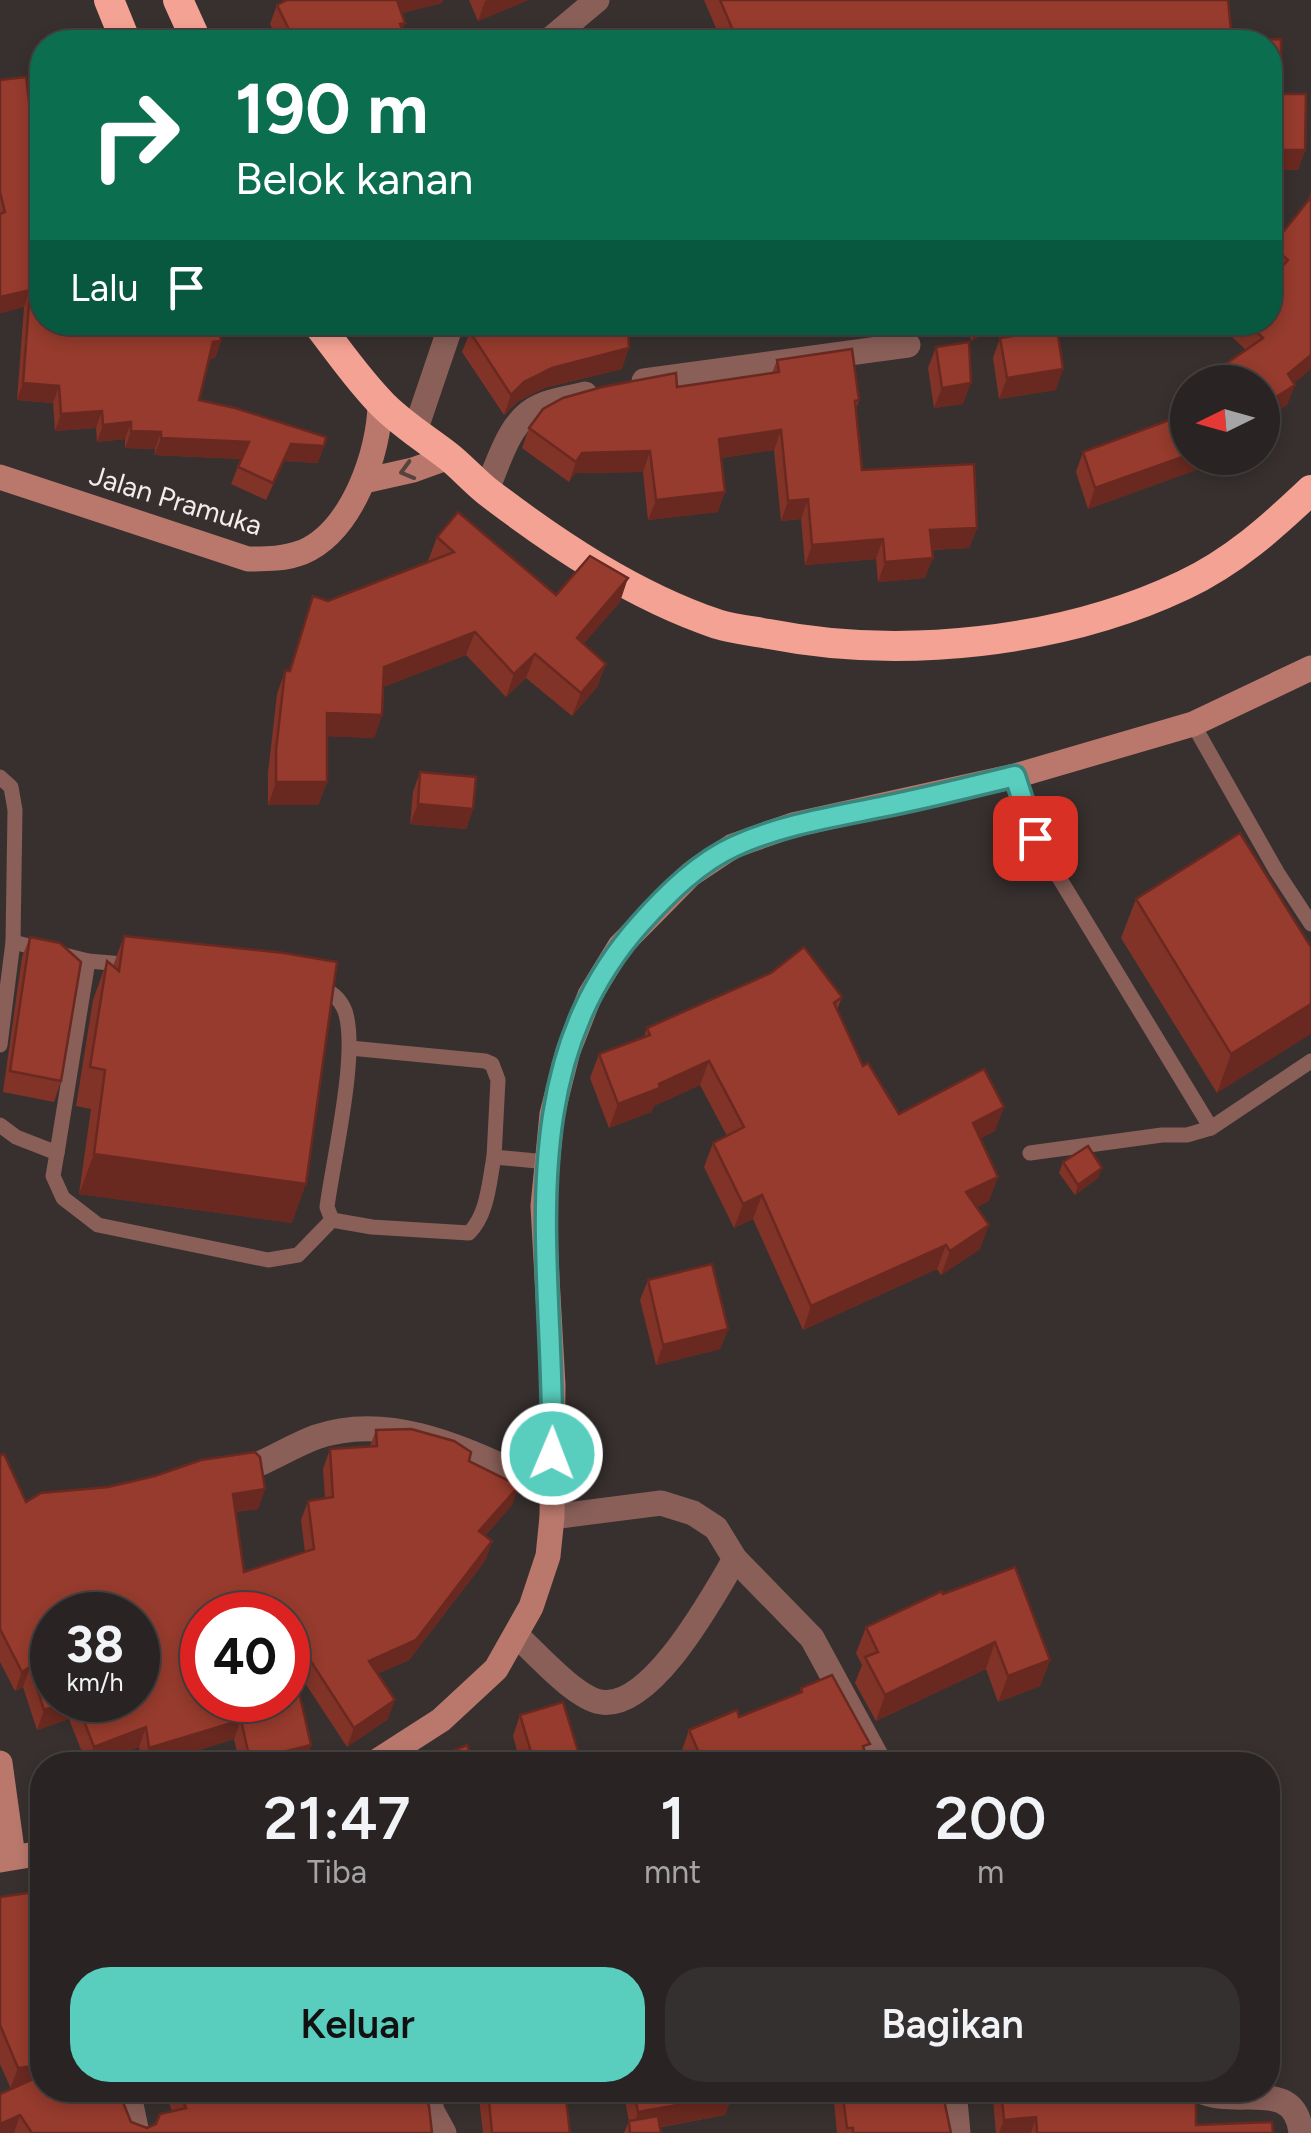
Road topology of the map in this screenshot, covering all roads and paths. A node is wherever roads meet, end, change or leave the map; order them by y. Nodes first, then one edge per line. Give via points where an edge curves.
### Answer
1 (178, 0) edge
2 (597, 0) edge
3 (191, 30) edge
4 (561, 30) edge
5 (326, 335) edge
6 (448, 335) edge
7 (908, 345) dead end
8 (380, 402) junction
9 (414, 434) junction
10 (448, 456) junction
11 (0, 476) edge
12 (364, 481) junction
13 (1311, 490) edge
14 (486, 491) junction
15 (1311, 668) edge
16 (1193, 724) junction
17 (1015, 776) junction
18 (0, 777) edge
19 (1311, 924) edge
20 (14, 942) junction
21 (88, 961) junction
22 (160, 968) edge
23 (303, 984) edge
24 (0, 1044) edge
25 (350, 1048) junction
26 (1311, 1061) edge
27 (0, 1125) edge
28 (1211, 1128) junction
29 (1030, 1152) dead end
30 (57, 1153) junction
31 (494, 1157) junction
32 (547, 1162) junction
33 (332, 1220) junction
34 (260, 1463) edge
35 (551, 1488) junction
36 (552, 1517) junction
37 (735, 1559) junction
38 (516, 1635) junction
39 (391, 1752) edge
40 (874, 1752) edge
41 (0, 1763) edge
42 (6, 1858) edge
43 (1280, 2100) edge
44 (131, 2102) edge
45 (430, 2102) edge
46 (955, 2102) edge
47 (137, 2133) edge
48 (444, 2133) edge
49 (958, 2133) edge
50 (1302, 2133) edge

1 - 3 highway
2 - 4 street
5 - 8 highway
6 - 9 street
7 - 14 street via 617,386 540,406 514,429
8 - 9 highway
8 - 12 street, Jalan Pramuka
9 - 10 highway
10 -> 12 street
10 - 14 highway
11 - 12 street, Jalan Pramuka via 248,559 283,558 325,538
13 - 14 highway via 1258,540 1188,584 1134,607 1064,626 898,646 812,642 719,625 598,567
15 - 16 street
16 - 17 street
16 - 19 lane
17 - 28 lane via 1035,838
17 - 32 street via 793,825 733,846 691,874 620,946 590,995 568,1051
18 - 20 lane via 11,786 15,810
20 - 21 lane
20 - 24 lane
21 - 22 lane
21 - 30 lane
23 - 25 lane via 338,999
25 - 31 lane via 492,1064 498,1080
25 - 33 lane via 326,1207
26 - 28 lane
27 - 30 lane
28 - 29 lane
30 - 33 lane via 53,1176 63,1198 98,1225 268,1260 298,1255
31 - 32 lane
31 - 33 lane via 484,1204 468,1233
32 - 35 street
34 - 35 street via 335,1433 406,1431
35 - 36 street
36 - 37 street via 662,1503 716,1528
36 - 38 street via 548,1556
37 - 38 street via 661,1671 626,1697 603,1702 583,1693
37 - 40 street via 812,1638
38 - 39 street via 496,1669 441,1720
41 - 42 street
43 - 50 street via 1300,2114
44 - 47 street
45 - 48 street
46 - 49 street

